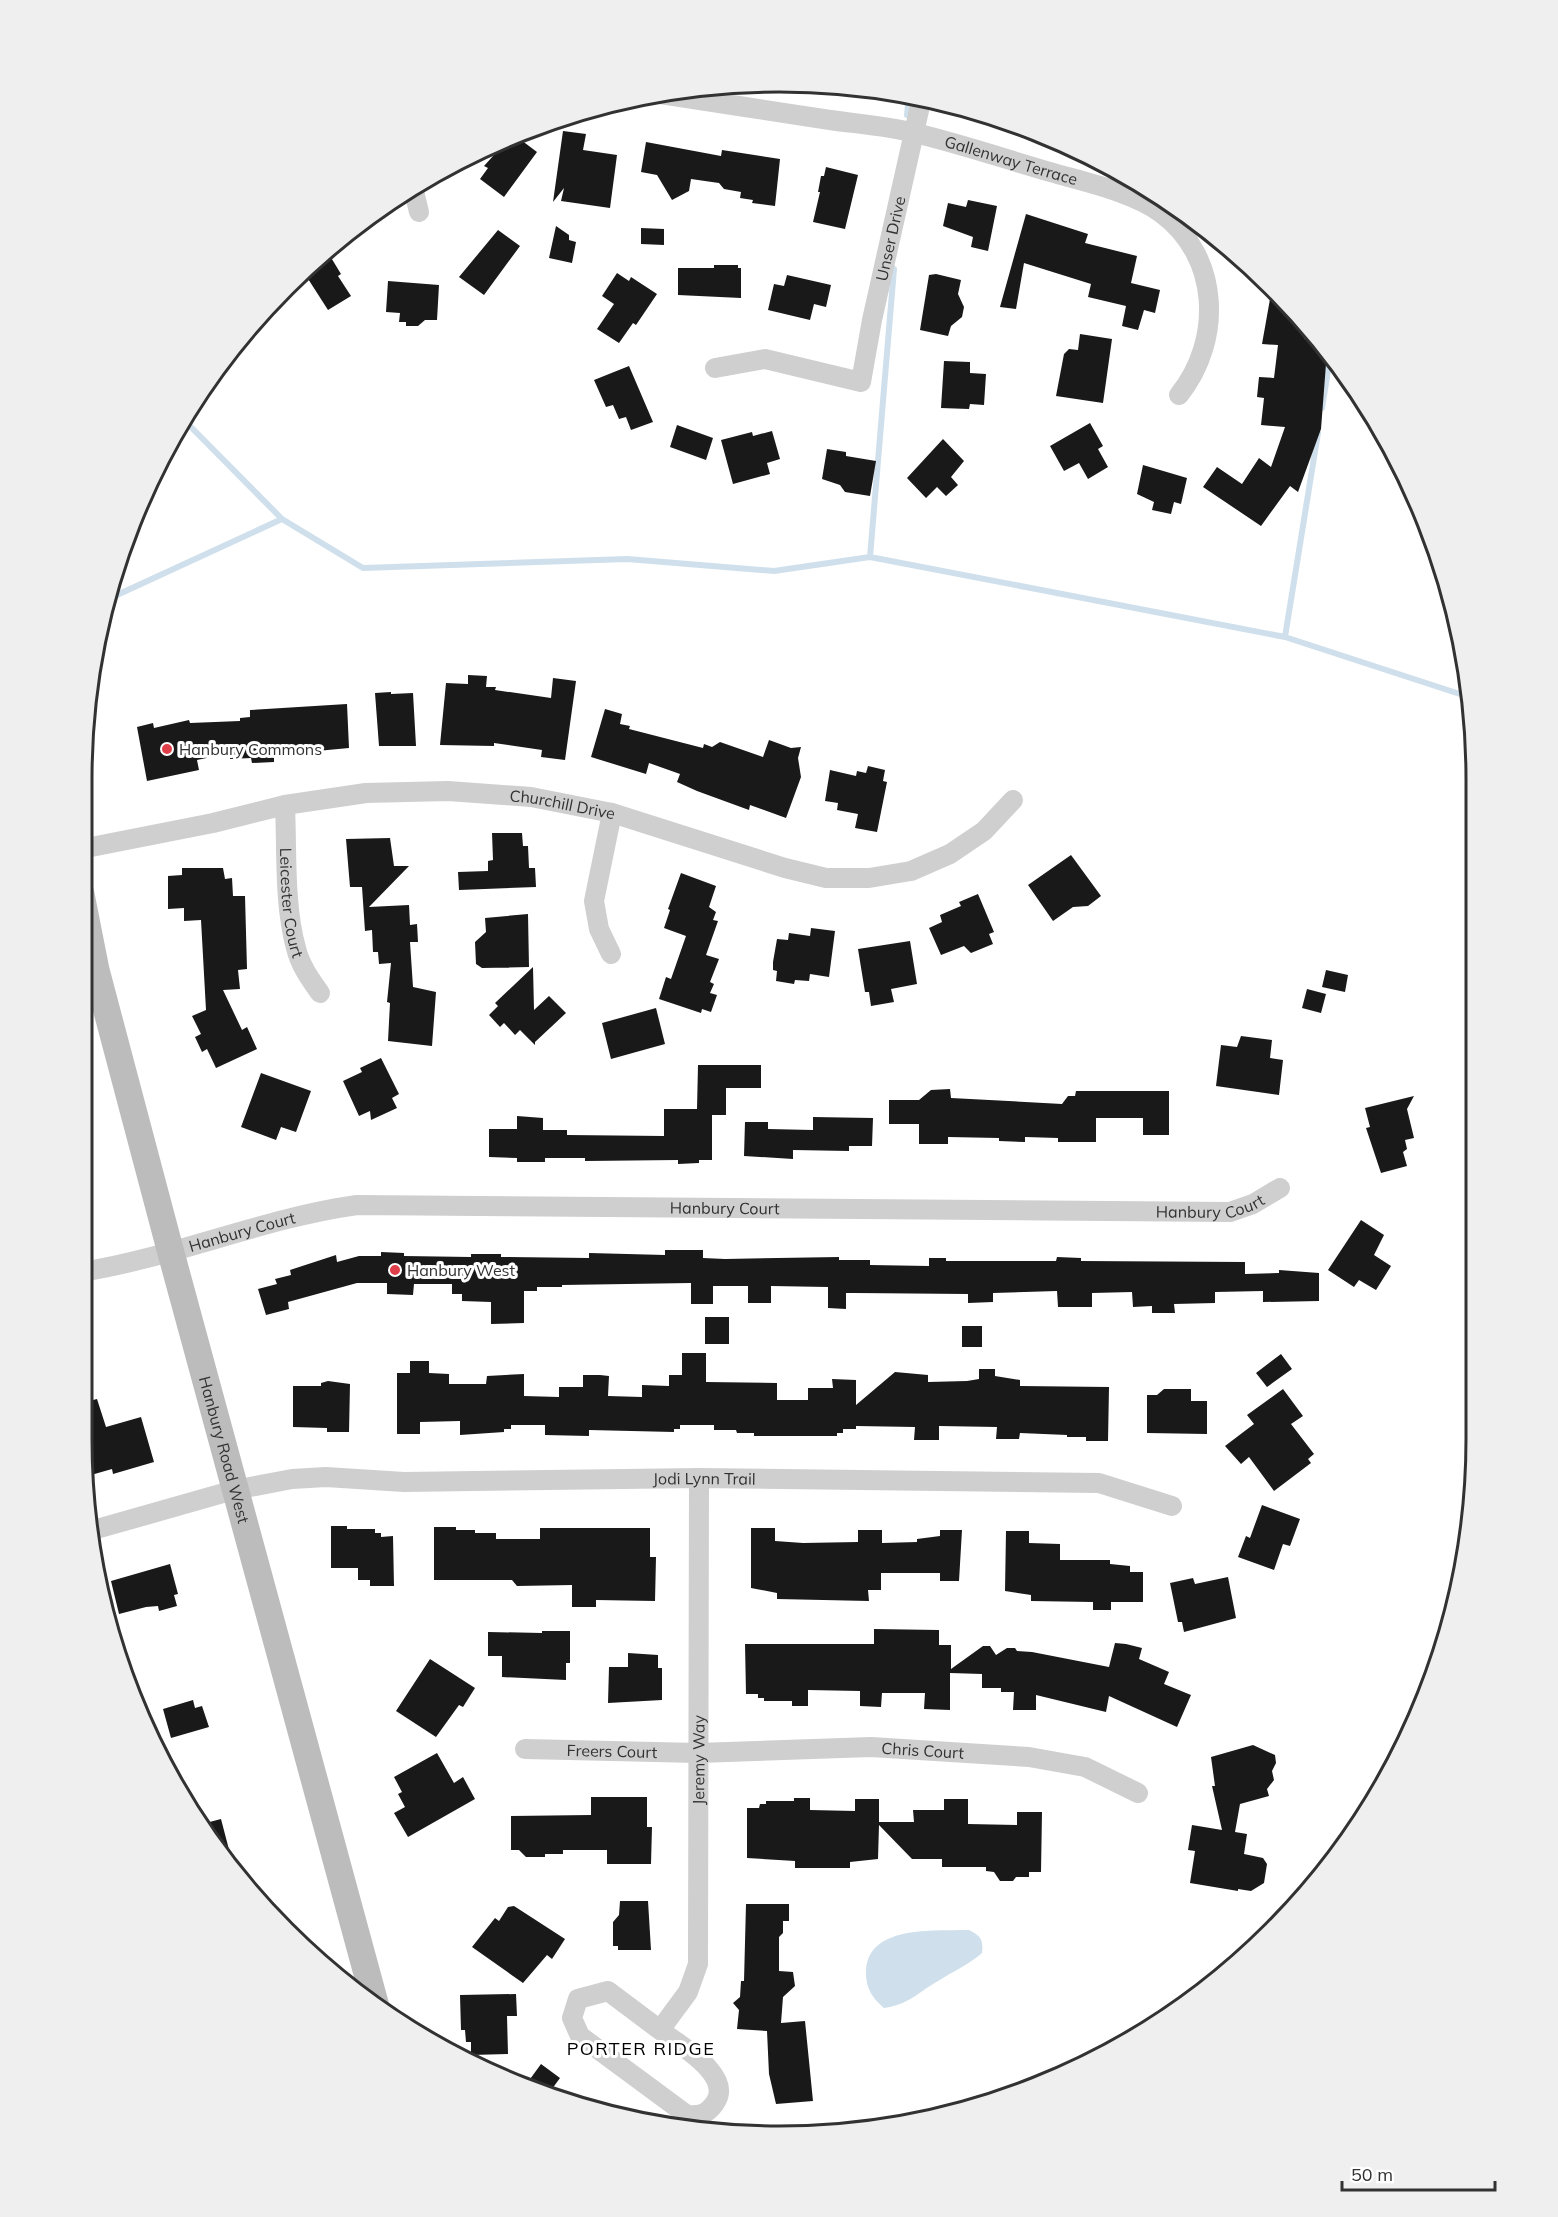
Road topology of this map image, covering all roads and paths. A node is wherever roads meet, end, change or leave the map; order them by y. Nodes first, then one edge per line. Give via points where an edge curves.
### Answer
1 (685, 98) edge
2 (920, 107) edge
3 (914, 133) junction
4 (415, 196) edge
5 (419, 213) dead end
6 (715, 368) dead end
7 (1179, 395) dead end
8 (1013, 800) dead end
9 (285, 805) junction
10 (612, 813) junction
11 (92, 847) edge
12 (92, 950) edge
13 (611, 954) dead end
14 (320, 993) dead end
15 (1280, 1188) dead end
16 (171, 1253) junction
17 (92, 1270) edge
18 (699, 1478) junction
19 (234, 1490) junction
20 (1172, 1506) dead end
21 (97, 1529) edge
22 (525, 1749) dead end
23 (698, 1753) junction
24 (1138, 1793) dead end
25 (372, 1992) edge
26 (660, 2030) junction

1 - 3 street, Gallenway Terrace
2 - 3 street, Unser Drive
3 - 6 street, Unser Drive via 861,382 765,358
3 - 7 street, Gallenway Terrace via 1141,201 1179,229 1201,263 1209,305 1208,336 1202,358
4 - 5 street
8 - 10 street, Churchill Drive via 984,831 950,854 911,871 869,878 826,878 806,873
9 - 10 street, Churchill Drive via 366,793 448,791 531,797
9 - 11 street, Churchill Drive
9 - 14 street, Leicester Court via 291,927 305,971
10 - 13 street via 594,901 598,928
12 - 16 main road, Hanbury Road West
15 - 16 street, Hanbury Court via 1230,1212 357,1205
16 - 17 street, Hanbury Court
16 - 19 main road, Hanbury Road West
18 - 19 street, Jodi Lynn Trail via 404,1482 326,1477
18 - 20 street, Jodi Lynn Trail via 1100,1483
18 - 23 street, Jeremy Way
19 - 21 street, Jodi Lynn Trail
19 - 25 main road, Hanbury Road West
22 - 23 street, Freers Court
23 - 24 street, Chris Court via 871,1747 1029,1757 1085,1767
23 - 26 street, Jeremy Way via 698,1964 687,1992
26 - 26 street via 714,2073 720,2086 709,2112 687,2115 580,2036 572,2018 578,1999 608,1991

